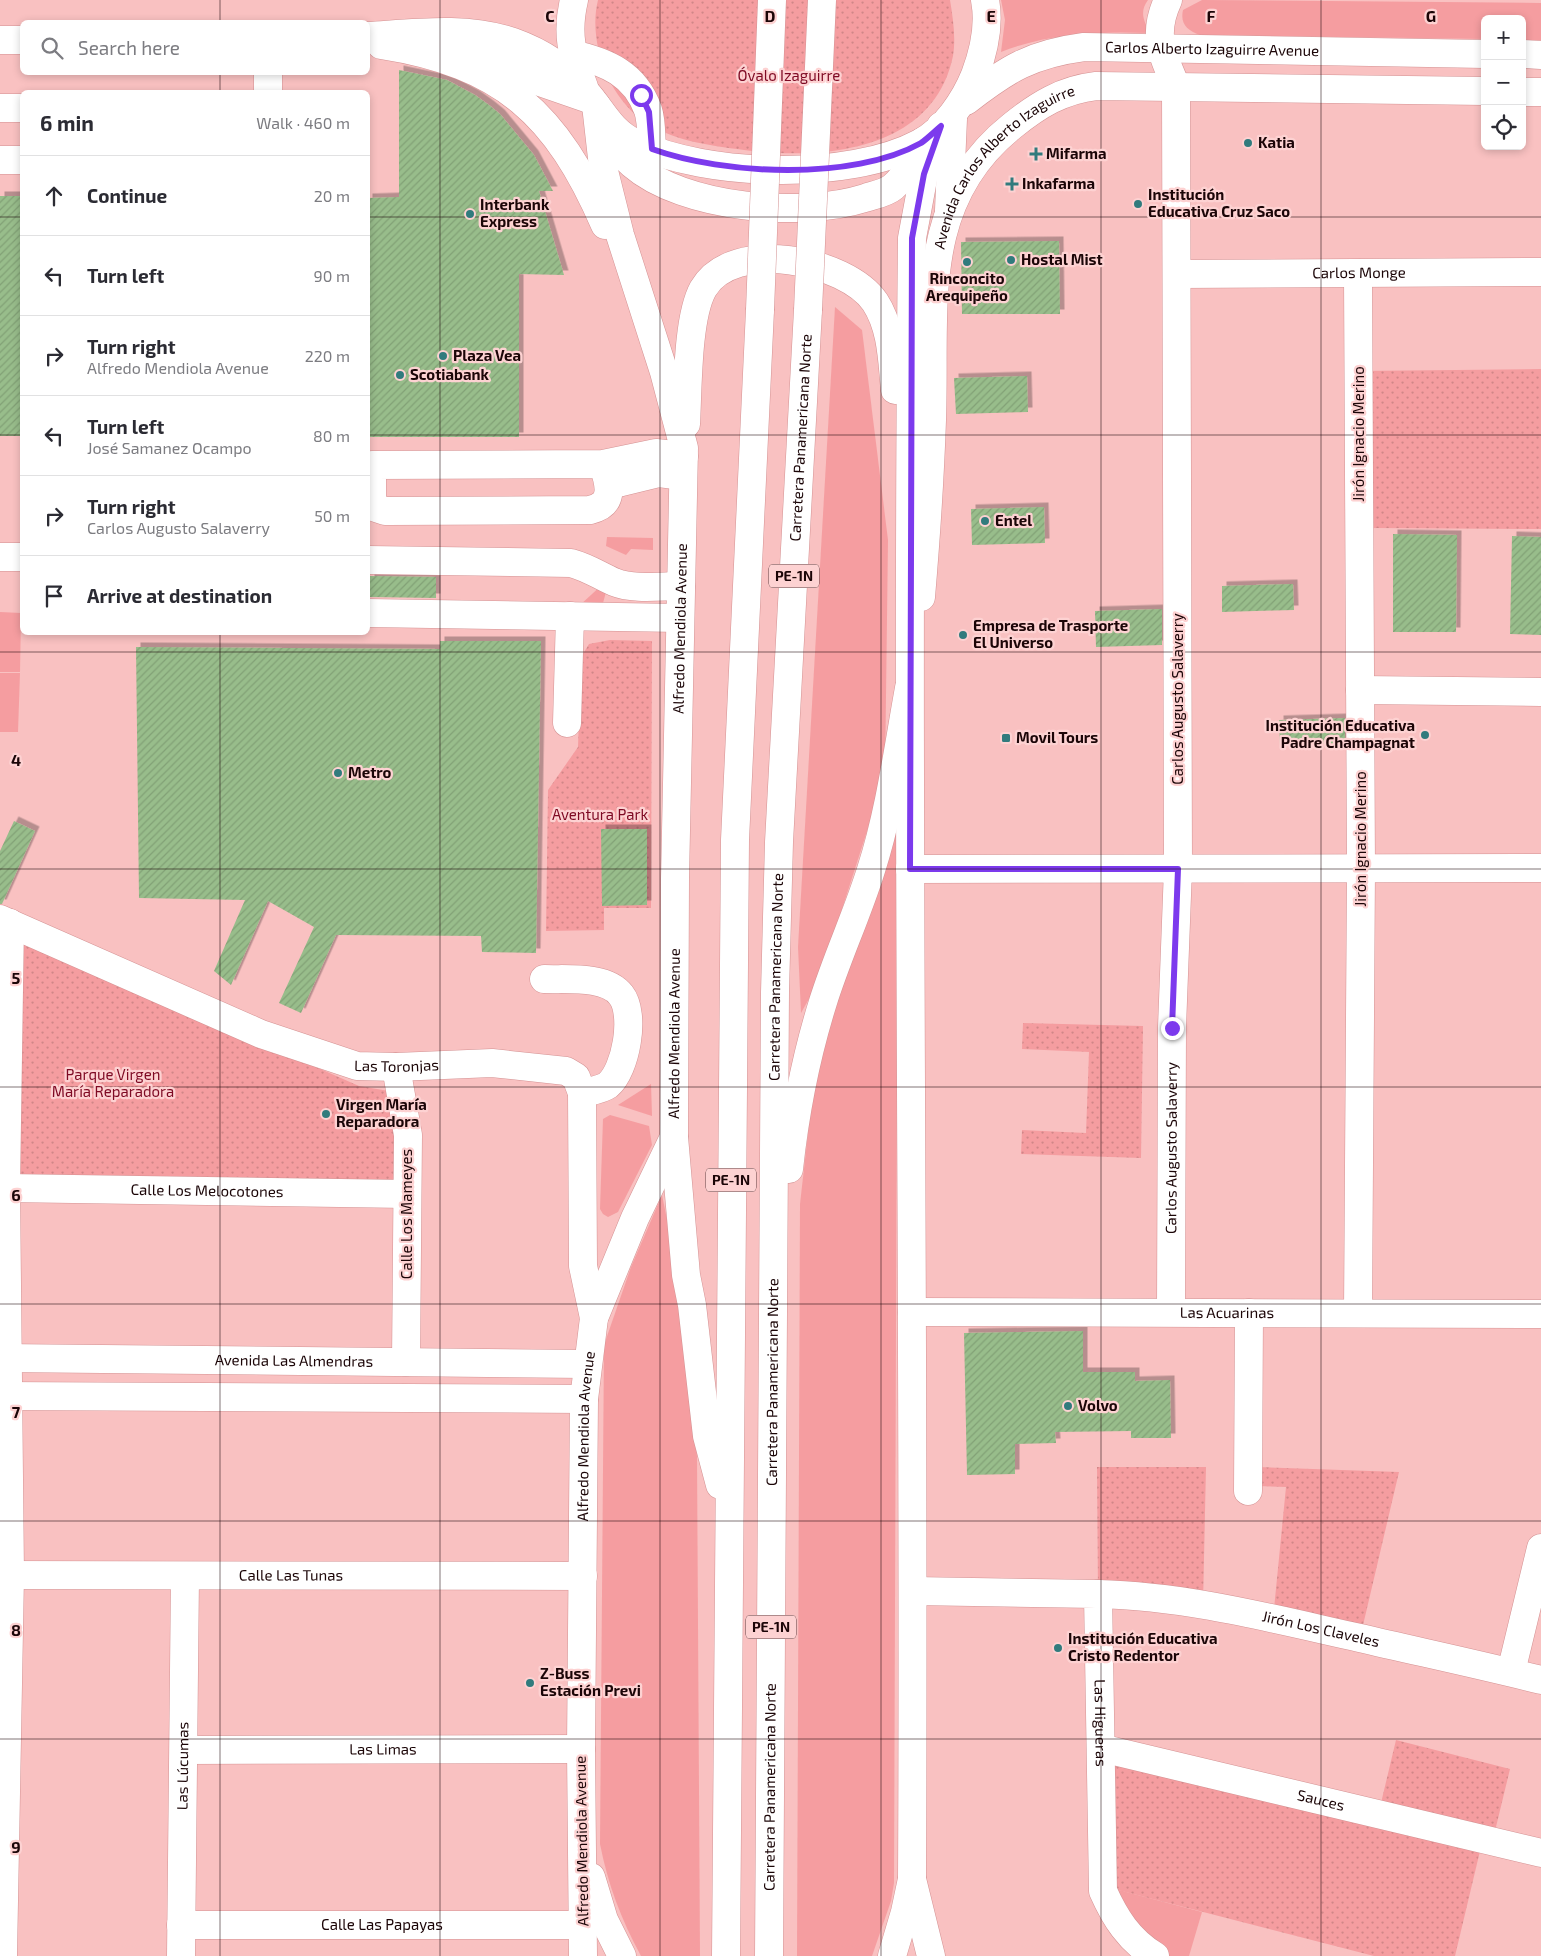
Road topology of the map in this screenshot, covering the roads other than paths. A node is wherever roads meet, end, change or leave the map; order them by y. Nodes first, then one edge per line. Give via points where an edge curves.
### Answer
1 (574, 0) edge
2 (772, 0) edge
3 (822, 0) edge
4 (985, 0) edge
5 (1168, 0) edge
6 (370, 36) edge
7 (0, 40) edge
8 (20, 40) edge
9 (370, 43) edge
10 (1160, 48) junction
11 (572, 54) junction
12 (1481, 54) edge
13 (1526, 54) edge
14 (1541, 55) edge
15 (252, 75) edge
16 (268, 75) edge
17 (1176, 86) junction
18 (252, 90) edge
19 (268, 90) edge
20 (1481, 91) edge
21 (1526, 92) edge
22 (1541, 92) edge
23 (595, 105) junction
24 (0, 108) edge
25 (20, 108) edge
26 (943, 122) junction
27 (652, 149) junction
28 (0, 160) edge
29 (20, 160) edge
30 (949, 210) junction
31 (1541, 272) edge
32 (1178, 274) junction
33 (1358, 274) junction
34 (643, 309) junction
35 (683, 460) junction
36 (606, 475) junction
37 (0, 557) edge
38 (20, 557) edge
39 (910, 558) junction
40 (370, 560) edge
41 (612, 581) junction
42 (681, 586) junction
43 (370, 613) edge
44 (570, 616) junction
45 (607, 617) junction
46 (680, 618) junction
47 (909, 688) junction
48 (1360, 690) junction
49 (1541, 692) edge
50 (567, 724) dead end
51 (1541, 868) edge
52 (910, 869) junction
53 (1178, 869) junction
54 (1361, 869) junction
55 (5, 921) edge
56 (544, 979) dead end
57 (396, 1067) junction
58 (582, 1093) junction
59 (674, 1137) junction
60 (6, 1188) junction
61 (408, 1194) junction
62 (772, 1297) junction
63 (912, 1312) junction
64 (1171, 1312) junction
65 (1249, 1313) junction
66 (1358, 1313) junction
67 (1541, 1314) edge
68 (594, 1318) junction
69 (5, 1358) edge
70 (406, 1362) junction
71 (586, 1364) junction
72 (5, 1396) edge
73 (584, 1399) junction
74 (1248, 1491) dead end
75 (730, 1520) junction
76 (1541, 1548) edge
77 (5, 1575) edge
78 (185, 1576) junction
79 (583, 1576) junction
80 (914, 1591) junction
81 (1098, 1594) junction
82 (1510, 1672) junction
83 (1541, 1680) edge
84 (1101, 1748) junction
85 (581, 1749) junction
86 (184, 1750) junction
87 (582, 1847) junction
88 (1541, 1853) edge
89 (912, 1879) junction
90 (182, 1925) junction
91 (582, 1925) junction
92 (3, 1956) edge
93 (181, 1956) edge
94 (583, 1956) edge
95 (622, 1956) edge
96 (726, 1956) edge
97 (769, 1956) edge
98 (892, 1956) edge
99 (931, 1956) edge
100 (1155, 1956) edge

1 - 11 main road via 570,18
2 - 75 main road, PE-1N, bridge via 736,840
3 - 62 main road, Carretera Panamericana Norte / PE-1N, bridge via 779,842
4 - 26 main road via 986,32 982,59 972,84
5 - 10 main road via 1161,22
6 - 23 main road via 448,32 481,34 511,42 538,52 558,65
7 - 8 main road
9 - 34 main road via 462,65 504,86 528,106 581,174
10 - 12 main road, Carlos Alberto Izaguirre Avenue
10 - 17 main road
10 - 26 main road, Carlos Alberto Izaguirre Avenue via 1084,47 1054,51 1022,62 995,78
11 - 23 main road
11 - 27 main road via 600,60 622,73 641,95 649,112
13 - 14 main road
15 - 18 main road
16 - 19 main road
17 - 20 main road, Avenida Carlos Alberto Izaguirre
17 - 30 main road, Avenida Carlos Alberto Izaguirre via 1096,86 1051,98 990,146 967,174
17 - 32 main road, Carlos Augusto Salaverry
21 - 22 main road
23 - 26 main road via 631,164 661,184 711,200 764,207 822,208 892,188
23 - 27 main road via 634,142
23 - 34 main road, Alfredo Mendiola Avenue via 603,167
24 - 25 main road
26 - 27 main road via 875,161 844,166 712,165
26 - 30 main road
26 - 39 main road via 924,174 912,238
28 - 29 main road
30 - 47 main road, Avenida Carlos Alberto Izaguirre via 938,247 928,505 920,609
31 - 33 main road, Carlos Monge
32 - 33 main road, Carlos Monge
32 - 53 main road, Carlos Augusto Salaverry
33 - 48 main road, Jirón Ignacio Merino
34 - 35 main road, Alfredo Mendiola Avenue via 673,403
35 - 36 main road via 656,453
35 - 39 main road via 691,343 703,288 715,274 733,265 759,260 805,262 834,271 856,283 875,302 886,325 891,347
35 - 42 main road, Alfredo Mendiola Avenue
36 - 36 main road via 372,465 372,499 376,508 385,511 590,510 597,509 606,501
37 - 38 main road
39 - 47 main road
40 - 41 main road via 571,563 587,567
41 - 42 main road via 636,586
41 - 45 main road via 617,599
42 - 46 main road, Alfredo Mendiola Avenue
43 - 44 main road
44 - 45 main road
44 - 50 main road
45 - 46 main road
46 - 59 main road, Alfredo Mendiola Avenue via 672,1037
47 - 52 main road
47 - 62 main road via 871,870 822,1003 807,1059 794,1128
48 - 49 main road
48 - 54 main road, Jirón Ignacio Merino
51 - 54 main road
52 - 53 main road
52 - 63 main road
53 - 54 main road
53 - 64 main road, Carlos Augusto Salaverry via 1172,1028
54 - 66 main road, Jirón Ignacio Merino
55 - 57 main road, Las Toronjas via 261,1034 357,1066
55 - 60 main road
56 - 58 main road via 595,982 608,986 621,994 626,1005 628,1019 621,1067 607,1085
57 - 58 main road, Las Toronjas via 492,1063 566,1071 576,1077
57 - 61 main road, Calle Los Mameyes via 408,1135
58 - 68 main road via 583,1266
59 - 68 main road, Alfredo Mendiola Avenue via 635,1218
59 - 75 main road via 686,1275 708,1436
60 - 61 main road, Calle Los Melocotones
60 - 69 main road
61 - 70 main road, Calle Los Mameyes
62 - 97 main road, Carretera Panamericana Norte / PE-1N
63 - 64 main road, Las Acuarinas
63 - 80 main road
64 - 65 main road, Las Acuarinas
65 - 66 main road, Las Acuarinas
65 - 74 main road
66 - 67 main road, Las Acuarinas
68 - 71 main road, Alfredo Mendiola Avenue
69 - 70 main road, Avenida Las Almendras
69 - 72 main road
70 - 71 main road, Avenida Las Almendras
71 - 73 main road, Alfredo Mendiola Avenue
72 - 73 main road
72 - 77 main road
73 - 79 main road, Alfredo Mendiola Avenue
75 - 96 main road, PE-1N
76 - 82 main road
77 - 78 main road, Calle Las Tunas
77 - 92 main road
78 - 79 main road, Calle Las Tunas
78 - 86 main road, Las Lúcumas
79 - 85 main road, Alfredo Mendiola Avenue
80 - 81 main road
80 - 89 main road
81 - 82 main road, Jirón Los Claveles via 1143,1595 1191,1602
81 - 84 main road, Las Higueras
82 - 83 main road, Jirón Los Claveles
84 - 88 main road, Sauces
84 - 100 main road, Las Higueras via 1103,1891 1116,1919 1128,1934
85 - 86 main road, Las Limas
85 - 87 main road, Alfredo Mendiola Avenue
86 - 90 main road, Las Lúcumas
87 - 91 main road, Alfredo Mendiola Avenue
87 - 95 main road via 604,1920
89 - 98 main road
89 - 99 main road
90 - 91 main road, Calle Las Papayas
90 - 93 main road, Las Lúcumas
91 - 94 main road, Alfredo Mendiola Avenue

